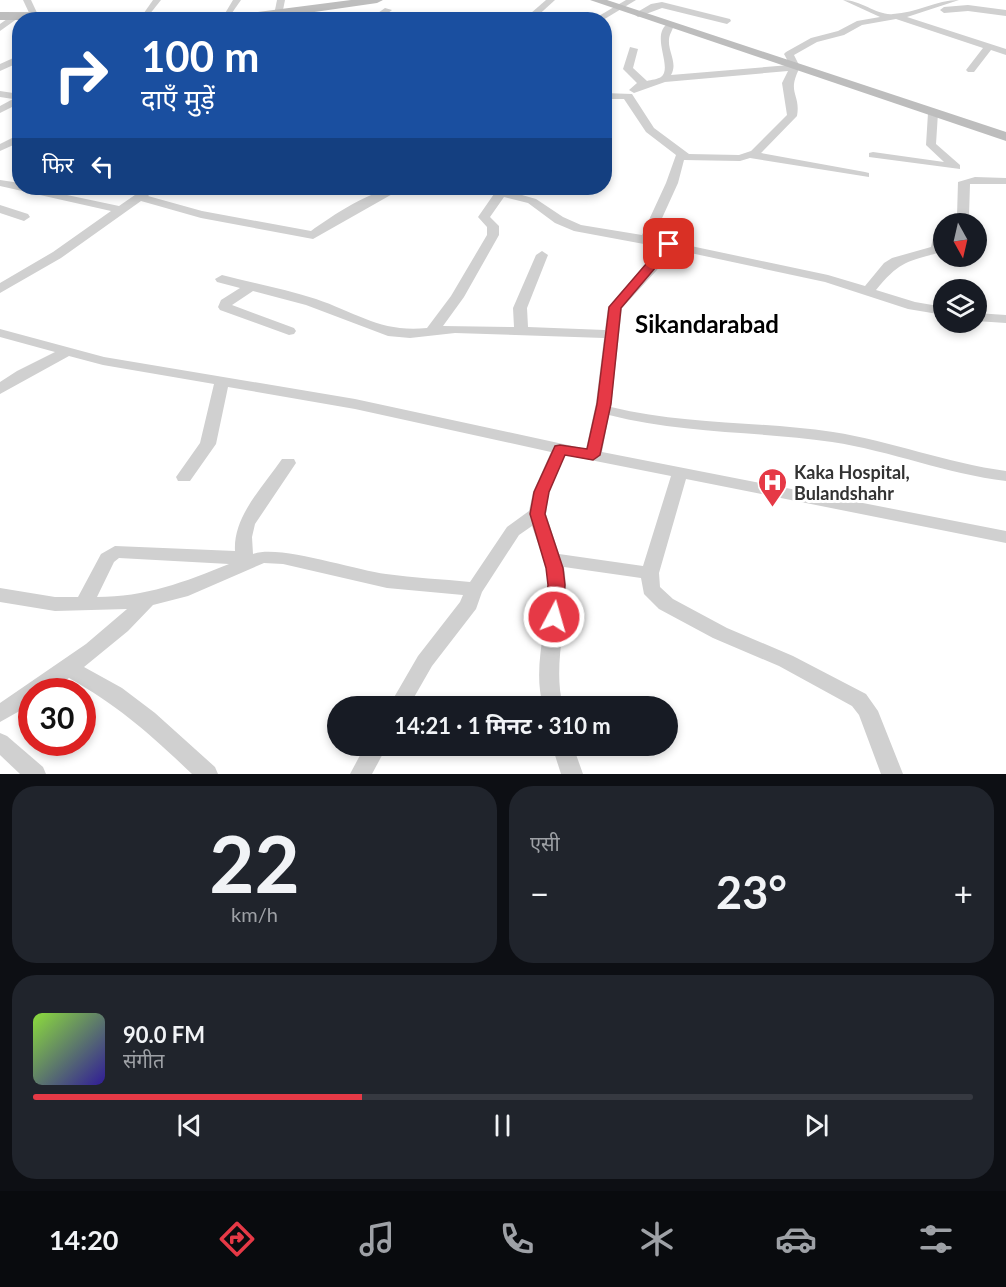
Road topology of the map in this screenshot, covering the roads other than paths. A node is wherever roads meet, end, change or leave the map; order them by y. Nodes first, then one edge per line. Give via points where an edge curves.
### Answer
1 (157, 0) edge
2 (377, 0) edge
3 (550, 0) edge
4 (596, 0) edge
5 (632, 0) edge
6 (847, 0) edge
7 (955, 0) edge
8 (619, 8) junction
9 (388, 10) dead end
10 (147, 12) edge
11 (298, 12) edge
12 (385, 12) edge
13 (536, 12) edge
14 (611, 12) edge
15 (1006, 13) edge
16 (638, 14) junction
17 (910, 14) junction
18 (894, 17) junction
19 (727, 21) dead end
20 (670, 25) junction
21 (989, 47) junction
22 (633, 49) dead end
23 (1006, 52) edge
24 (794, 67) junction
25 (971, 70) dead end
26 (664, 79) junction
27 (641, 86) junction
28 (612, 96) edge
29 (627, 96) junction
30 (933, 112) junction
31 (1006, 137) edge
32 (873, 154) dead end
33 (684, 155) junction
34 (750, 155) junction
35 (956, 167) junction
36 (865, 175) dead end
37 (1006, 181) edge
38 (964, 183) junction
39 (55, 195) edge
40 (142, 195) edge
41 (383, 195) edge
42 (499, 195) edge
43 (511, 195) edge
44 (139, 197) junction
45 (0, 209) edge
46 (121, 210) junction
47 (963, 213) edge
48 (24, 217) dead end
49 (646, 240) junction
50 (669, 244) junction
51 (933, 250) edge
52 (542, 255) dead end
53 (222, 279) dead end
54 (251, 286) junction
55 (0, 290) edge
56 (868, 291) junction
57 (933, 309) edge
58 (987, 318) edge
59 (1006, 319) edge
60 (289, 331) dead end
61 (432, 331) junction
62 (521, 331) junction
63 (0, 333) edge
64 (611, 334) junction
65 (67, 352) junction
66 (222, 381) junction
67 (0, 389) edge
68 (602, 409) junction
69 (560, 449) junction
70 (593, 455) junction
71 (288, 463) dead end
72 (680, 473) junction
73 (184, 477) dead end
74 (1006, 477) edge
75 (537, 514) junction
76 (1006, 537) edge
77 (552, 559) junction
78 (245, 561) junction
79 (650, 573) junction
80 (474, 589) junction
81 (0, 595) edge
82 (147, 600) junction
83 (84, 604) junction
84 (69, 668) junction
85 (54, 678) edge
86 (405, 696) edge
87 (550, 696) edge
88 (18, 700) edge
89 (2, 710) edge
90 (0, 742) edge
91 (371, 756) edge
92 (566, 756) edge
93 (35, 774) edge
94 (207, 774) edge
95 (361, 774) edge
96 (572, 774) edge
97 (892, 774) edge

1 - 10 street
2 - 11 main road
3 - 13 street
4 - 8 main road
5 - 8 street
6 - 18 street
7 - 17 street
8 - 14 street
8 - 16 main road
9 - 12 street
15 - 17 street via 964,8
16 - 19 street via 662,5
16 - 20 main road
17 - 18 street
18 - 21 street
18 - 24 street via 860,23 802,46 789,55
20 - 24 main road
20 - 26 street via 664,38 669,72
21 - 23 street
21 - 25 street
22 - 27 street via 628,69 643,83
24 - 26 street
24 - 30 main road
24 - 34 street via 787,83 792,116
26 - 27 street
27 - 29 street
28 - 29 street
29 - 33 street via 650,130
30 - 31 main road
30 - 35 street via 931,145
32 - 35 street
33 - 34 street
33 - 49 street via 679,158
34 - 36 street
35 - 38 street
37 - 38 street
38 - 47 street
39 - 46 street
40 - 44 street
41 - 44 street via 313,235 217,218
42 - 61 street via 484,217 494,228 493,235
43 - 49 street via 532,201 558,220 579,228
44 - 46 street
45 - 48 street
46 - 55 street
49 - 50 street
50 - 56 street
50 - 64 street via 618,302
51 - 56 street via 889,266
52 - 62 street via 520,308
53 - 54 street
54 - 60 street via 225,307
54 - 61 street via 311,302 388,332
56 - 57 street
58 - 59 street
61 - 62 street
62 - 64 street
63 - 65 street
64 - 68 street
65 - 66 street
65 - 67 street
66 - 69 street via 355,404
66 - 73 street via 208,444
68 - 70 street
68 - 74 street via 642,419 872,444
69 - 70 street
69 - 75 street via 541,492
70 - 72 street
71 - 78 street via 246,523
72 - 76 street
72 - 79 street
75 - 77 street
75 - 80 street via 513,531
77 - 79 street
77 - 87 street via 557,596 550,638
78 - 80 street via 273,557 364,578
78 - 82 street via 181,591
78 - 83 street via 115,552 107,558
79 - 97 street via 651,589 666,604 859,700 868,711
80 - 86 street via 469,604
81 - 83 street via 55,604
82 - 83 street
82 - 84 street via 129,620
84 - 85 street
84 - 94 street via 115,694 148,719
88 - 89 street
90 - 93 street
91 - 95 street
92 - 96 street

